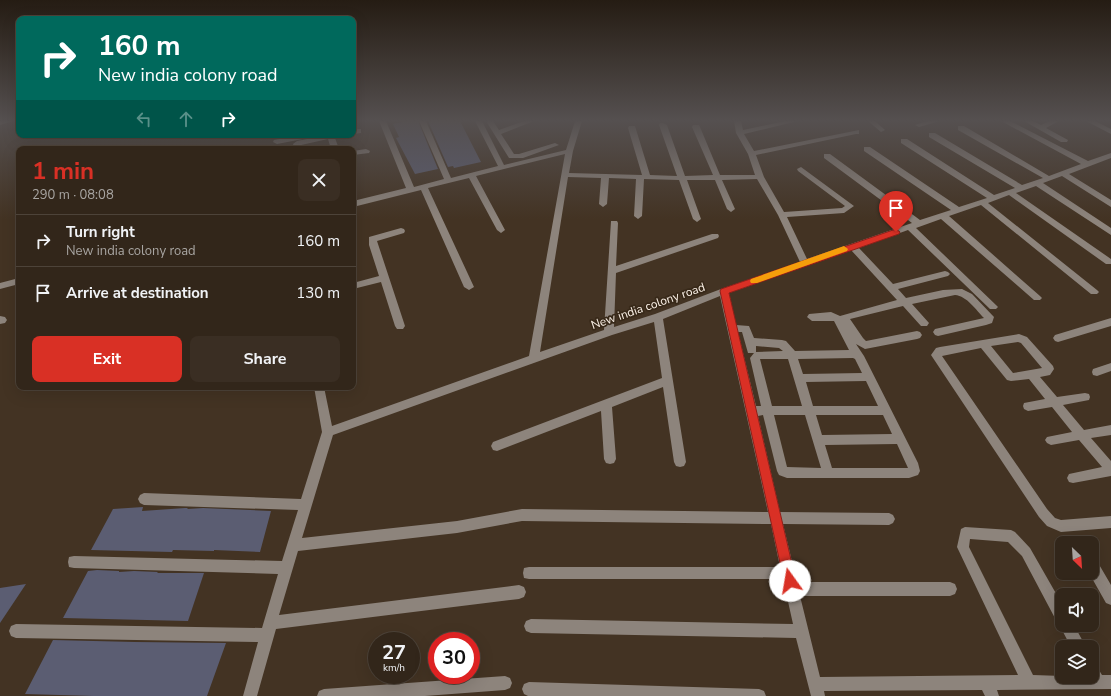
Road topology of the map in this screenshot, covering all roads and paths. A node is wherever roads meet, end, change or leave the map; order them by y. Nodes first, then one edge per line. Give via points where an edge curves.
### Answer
1 (396, 153) edge
2 (436, 153) edge
3 (495, 153) edge
4 (510, 153) edge
5 (528, 153) edge
6 (555, 153) edge
7 (568, 153) edge
8 (638, 153) edge
9 (673, 153) edge
10 (707, 153) edge
11 (873, 153) edge
12 (923, 153) edge
13 (963, 153) edge
14 (1005, 153) edge
15 (1067, 153) edge
16 (752, 154) edge
17 (1111, 155) edge
18 (827, 156) dead end
19 (1088, 164) junction
20 (502, 167) junction
21 (802, 169) dead end
22 (1063, 173) junction
23 (472, 175) junction
24 (565, 175) junction
25 (605, 176) junction
26 (644, 177) junction
27 (760, 177) junction
28 (682, 178) junction
29 (718, 178) junction
30 (1048, 178) junction
31 (448, 180) junction
32 (1037, 183) junction
33 (424, 187) junction
34 (1021, 188) junction
35 (411, 190) junction
36 (1010, 192) junction
37 (993, 198) junction
38 (982, 202) junction
39 (356, 203) edge
40 (603, 204) dead end
41 (1111, 204) edge
42 (731, 209) dead end
43 (957, 210) junction
44 (782, 215) junction
45 (638, 216) dead end
46 (942, 216) junction
47 (697, 219) dead end
48 (614, 223) dead end
49 (915, 225) junction
50 (502, 230) dead end
51 (401, 231) dead end
52 (1111, 232) edge
53 (715, 236) dead end
54 (852, 246) junction
55 (1109, 262) dead end
56 (805, 263) junction
57 (612, 271) junction
58 (945, 274) dead end
59 (384, 278) junction
60 (16, 282) edge
61 (356, 285) edge
62 (0, 286) edge
63 (469, 286) dead end
64 (891, 288) junction
65 (724, 291) junction
66 (1094, 292) dead end
67 (1037, 298) dead end
68 (904, 302) junction
69 (992, 307) dead end
70 (658, 317) junction
71 (812, 317) dead end
72 (1111, 322) edge
73 (924, 324) dead end
74 (400, 326) dead end
75 (733, 328) junction
76 (609, 332) junction
77 (938, 332) dead end
78 (917, 335) dead end
79 (1058, 338) dead end
80 (984, 344) junction
81 (792, 354) junction
82 (858, 354) junction
83 (534, 359) junction
84 (1111, 367) edge
85 (1097, 372) dead end
86 (1031, 374) junction
87 (869, 376) junction
88 (799, 378) junction
89 (667, 381) junction
90 (320, 390) edge
91 (1085, 397) dead end
92 (1054, 402) junction
93 (606, 404) junction
94 (1028, 406) dead end
95 (810, 410) junction
96 (886, 410) junction
97 (751, 411) junction
98 (767, 411) junction
99 (1111, 430) edge
100 (328, 432) junction
101 (1082, 435) junction
102 (900, 439) junction
103 (818, 440) junction
104 (1051, 440) dead end
105 (497, 446) dead end
106 (610, 458) dead end
107 (680, 462) dead end
108 (1111, 471) edge
109 (828, 473) junction
110 (1073, 478) dead end
111 (144, 499) dead end
112 (306, 505) junction
113 (775, 517) junction
114 (889, 519) dead end
115 (1111, 522) edge
116 (293, 545) junction
117 (74, 562) dead end
118 (286, 568) junction
119 (788, 572) junction
120 (529, 573) dead end
121 (1099, 578) edge
122 (792, 589) junction
123 (950, 589) dead end
124 (519, 592) dead end
125 (1111, 598) edge
126 (1055, 604) edge
127 (531, 626) dead end
128 (269, 629) junction
129 (16, 630) dead end
130 (801, 631) junction
131 (1100, 679) edge
132 (505, 683) dead end
133 (1029, 683) junction
134 (529, 689) dead end
135 (816, 690) edge
136 (989, 690) edge
137 (250, 696) edge
138 (324, 696) edge
139 (759, 696) edge

1 - 35 street
2 - 31 street
3 - 20 street
4 - 5 street via 512,156
6 - 20 street
7 - 24 street
8 - 26 street
9 - 28 street
10 - 29 street
11 - 43 street
12 - 37 street
13 - 34 street
14 - 30 street
15 - 19 street
16 - 27 street
17 - 19 street, New india colony road
18 - 49 street
19 - 22 street, New india colony road
20 - 23 street
21 - 44 street via 850,206 844,210
22 - 30 street, New india colony road
22 - 41 street
23 - 31 street
23 - 50 street
24 - 25 street
24 - 83 street
25 - 26 street
25 - 40 street
26 - 28 street
26 - 45 street
27 - 29 street
27 - 44 street
28 - 29 street
28 - 47 street
29 - 42 street
30 - 32 street, New india colony road
31 - 33 street
32 - 34 street, New india colony road
32 - 52 street
33 - 35 street
33 - 63 street
34 - 36 street, New india colony road
35 - 39 street
36 - 37 street, New india colony road
36 - 55 street
37 - 38 street, New india colony road
38 - 43 street, New india colony road
38 - 66 street
43 - 46 street, New india colony road
44 - 56 street
46 - 49 street, New india colony road
46 - 67 street
48 - 57 street
49 - 54 street, New india colony road
49 - 69 street
51 - 59 street via 372,239
53 - 57 street
54 - 56 street, New india colony road
54 - 64 street
56 - 65 street, New india colony road
57 - 76 street
58 - 64 street
59 - 61 street
59 - 74 street
60 - 62 street
64 - 68 street
65 - 70 street, New india colony road
65 - 75 street
68 - 73 street
68 - 77 street via 960,291 989,317 986,321
68 - 78 street via 848,316 844,320 859,341 865,345
70 - 76 street, New india colony road
70 - 89 street
71 - 82 street via 837,318
72 - 79 street
75 - 81 street via 746,329 751,346 782,344
75 - 97 street
76 - 83 street, New india colony road
80 - 86 street via 1009,376
80 - 86 street via 1019,338 1024,340 1049,369 1046,372
80 - 115 street via 940,351 936,355 1043,514 1051,522 1061,526
81 - 82 street
81 - 88 street
81 - 98 street via 758,355 755,358
82 - 87 street
83 - 100 street, New india colony road
84 - 85 street
86 - 92 street
87 - 88 street
87 - 96 street
88 - 95 street
89 - 93 street
89 - 107 street
90 - 100 street
91 - 92 street
92 - 94 street
92 - 101 street
93 - 105 street
93 - 106 street
95 - 96 street
95 - 98 street
95 - 103 street
96 - 102 street
97 - 98 street
97 - 113 street
98 - 109 street via 783,471
99 - 101 street
100 - 112 street
101 - 104 street
101 - 108 street
102 - 103 street
102 - 109 street via 914,471
103 - 109 street
108 - 110 street
111 - 112 street
112 - 116 street
113 - 114 street
113 - 116 street via 522,514 457,527
113 - 119 street
116 - 118 street
117 - 118 street
118 - 128 street
119 - 120 street
119 - 122 street
121 - 125 street
122 - 123 street
122 - 130 street
124 - 128 street
126 - 133 street via 1026,552 1011,536 965,533 963,547
127 - 130 street
128 - 129 street
128 - 137 street
130 - 135 street
131 - 133 street
132 - 138 street
133 - 136 street
134 - 139 street
135 - 136 street

